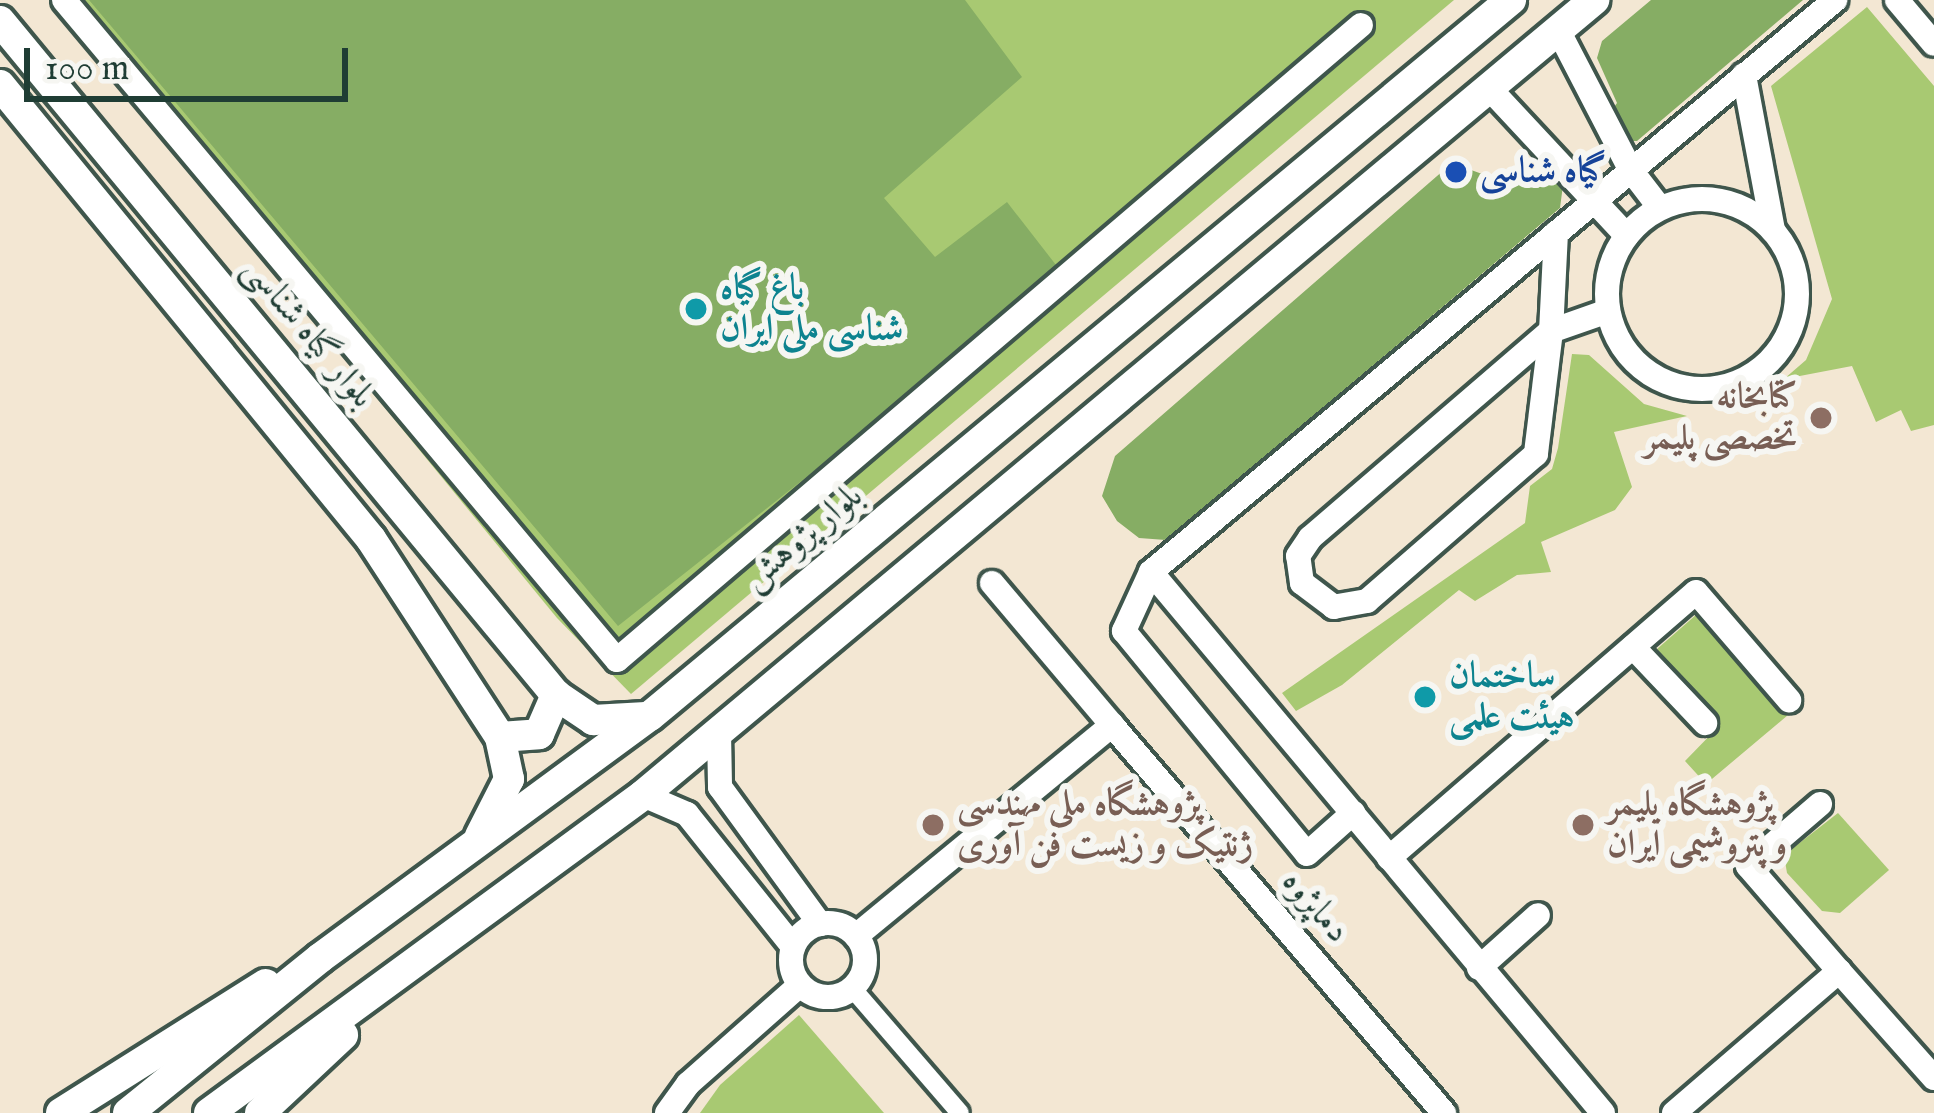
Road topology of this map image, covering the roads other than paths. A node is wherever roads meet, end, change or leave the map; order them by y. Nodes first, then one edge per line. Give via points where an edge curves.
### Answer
1 (64, 0) edge
2 (1511, 0) edge
3 (1594, 0) edge
4 (1835, 0) edge
5 (1897, 0) edge
6 (0, 21) edge
7 (1361, 25) dead end
8 (1558, 31) junction
9 (1934, 44) edge
10 (1744, 75) junction
11 (0, 85) edge
12 (1489, 88) junction
13 (1630, 169) junction
14 (1594, 200) junction
15 (1660, 208) junction
16 (1774, 230) junction
17 (1556, 233) junction
18 (1627, 236) junction
19 (1608, 311) junction
20 (1551, 331) junction
21 (1151, 572) junction
22 (992, 583) dead end
23 (1633, 647) junction
24 (556, 695) junction
25 (1789, 700) dead end
26 (650, 716) junction
27 (1705, 723) dead end
28 (1112, 725) junction
29 (719, 733) junction
30 (500, 736) junction
31 (643, 795) junction
32 (1820, 804) dead end
33 (1353, 813) junction
34 (470, 849) junction
35 (1389, 858) junction
36 (1538, 915) dead end
37 (820, 924) junction
38 (856, 936) junction
39 (794, 947) junction
40 (320, 958) junction
41 (1479, 968) junction
42 (1839, 971) junction
43 (394, 985) junction
44 (800, 985) junction
45 (852, 988) junction
46 (1934, 1078) edge
47 (62, 1113) edge
48 (128, 1113) edge
49 (209, 1113) edge
50 (260, 1113) edge
51 (667, 1113) edge
52 (960, 1113) edge
53 (1444, 1113) edge
54 (1603, 1113) edge
55 (1674, 1113) edge

1 - 7 street via 617,660
2 - 26 street, بلوار پژوهش
3 - 8 street
4 - 10 street
5 - 9 street
6 - 24 street, بلوار گیاه شناسی
8 - 12 street
8 - 13 street
10 - 13 street
10 - 16 street
11 - 30 street via 371,539
12 - 14 street
12 - 29 street
13 - 14 street
13 - 15 street
14 - 17 street
14 - 18 street
15 - 16 street via 1720,200
15 - 18 street
16 - 19 street via 1791,257 1795,320 1759,372 1698,390 1667,383 1619,341
17 - 20 street
17 - 21 street
18 - 19 street via 1607,280
19 - 20 street
20 - 20 street via 1310,538 1298,556 1302,583 1334,607 1367,601 1536,454
21 - 33 street
21 - 33 street via 1124,631 1307,854
22 - 28 street, دماپژوه
23 - 25 street via 1696,592
23 - 27 street
23 - 35 street
24 - 26 street via 593,720
24 - 30 street via 539,734
26 - 34 street, بلوار پژوهش
28 - 38 street
28 - 53 street, دماپژوه
29 - 31 street
29 - 37 street via 720,787
30 - 34 street via 509,779
31 - 39 street via 687,814
31 - 43 street
32 - 42 street via 1748,866
33 - 35 street
34 - 40 street, بلوار پژوهش
35 - 41 street
36 - 41 street
37 - 38 street
37 - 39 street
38 - 45 street via 866,959
39 - 44 street
40 - 47 street via 168,1040
40 - 48 street, بلوار پژوهش
41 - 54 street
42 - 46 street
42 - 55 street
43 - 49 street
43 - 50 street
44 - 45 street via 823,997
44 - 51 street via 688,1084
45 - 52 street

